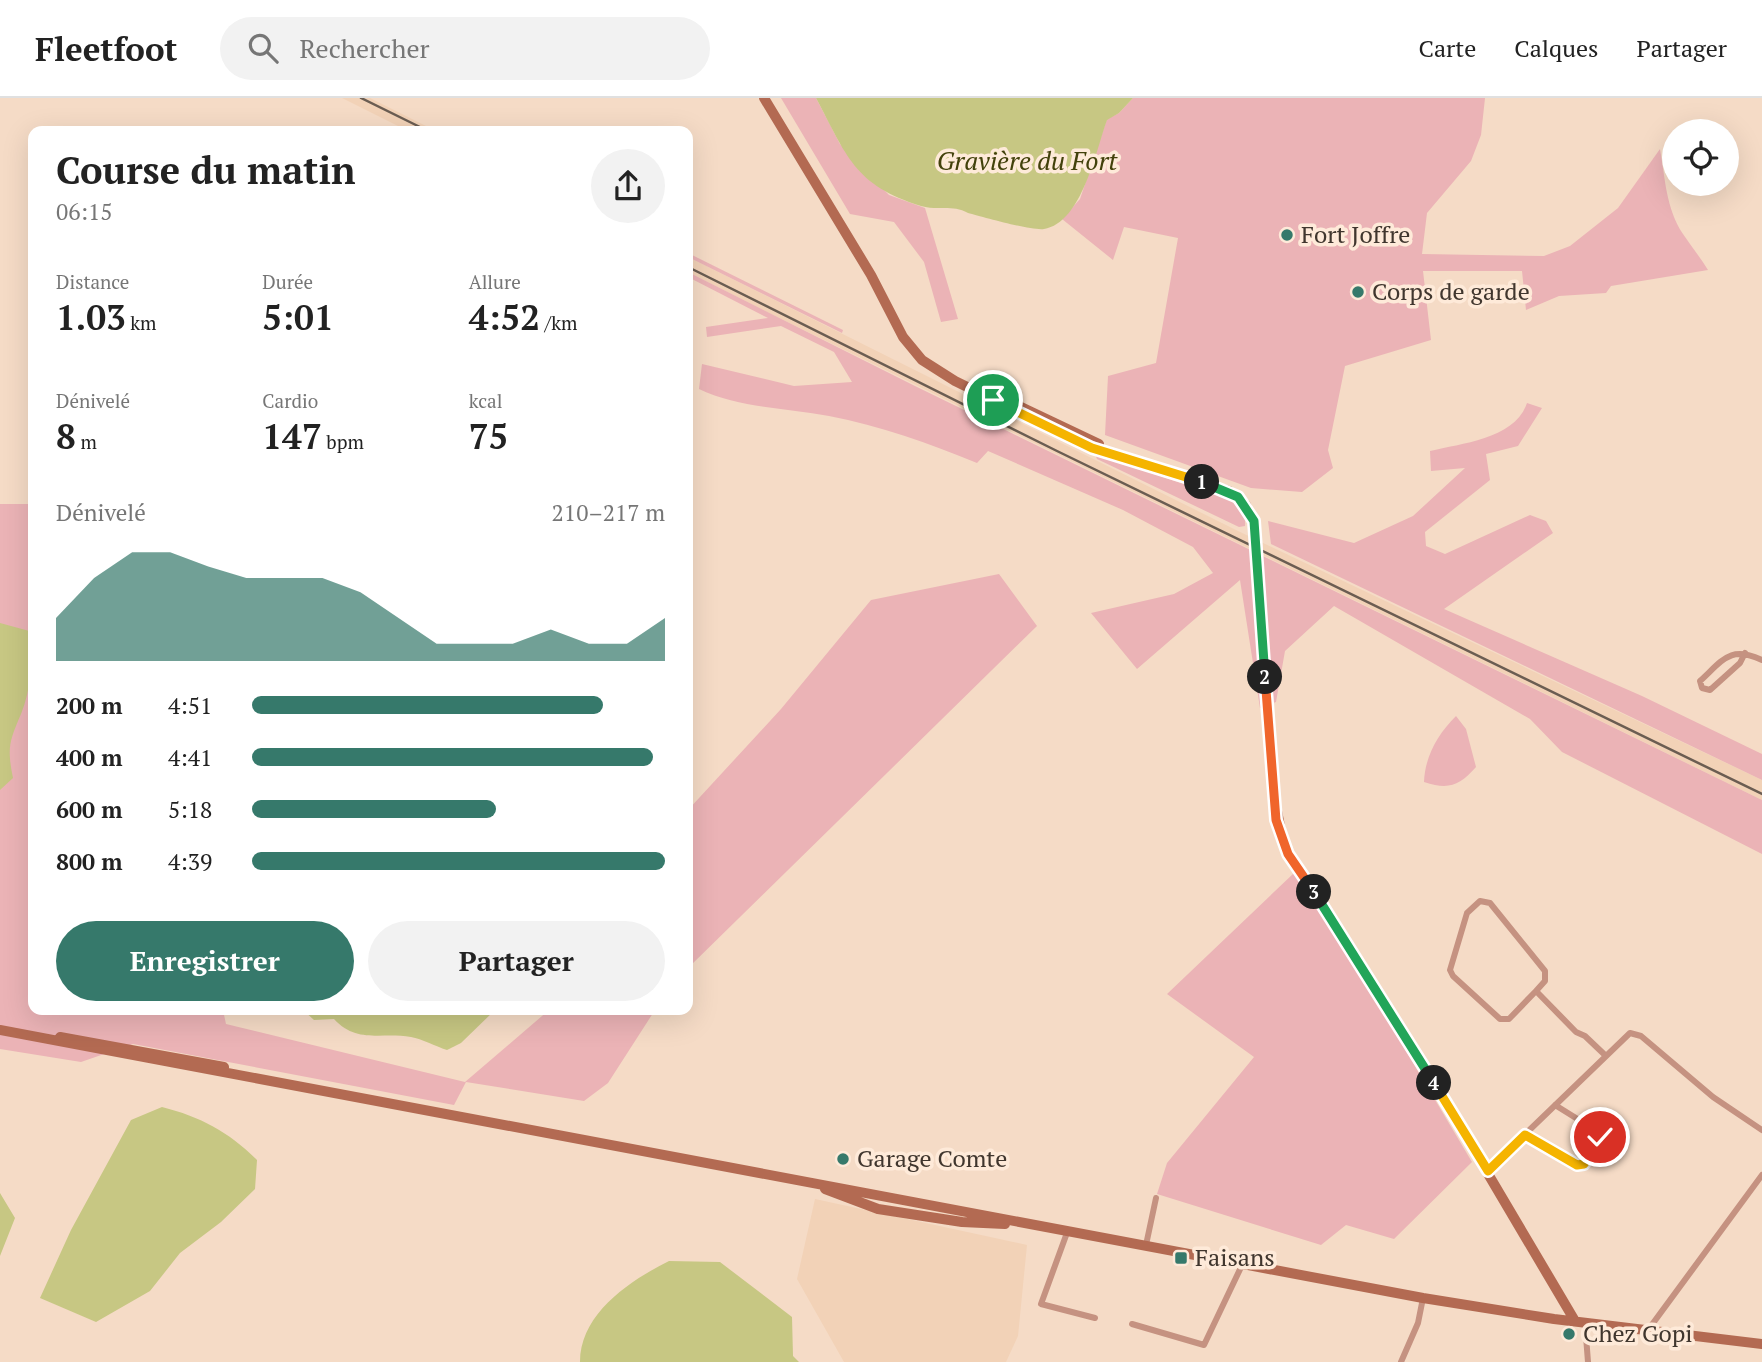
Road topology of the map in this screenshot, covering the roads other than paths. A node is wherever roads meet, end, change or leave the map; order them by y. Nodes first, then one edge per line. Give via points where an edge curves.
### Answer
1 (764, 98) edge
2 (1745, 653) junction
3 (1762, 660) edge
4 (1536, 991) junction
5 (5, 1031) edge
6 (1606, 1056) junction
7 (1555, 1105) junction
8 (1762, 1129) edge
9 (1525, 1135) junction
10 (1488, 1171) junction
11 (1762, 1175) edge
12 (805, 1181) junction
13 (1156, 1198) dead end
14 (904, 1201) junction
15 (925, 1205) junction
16 (901, 1213) junction
17 (923, 1216) junction
18 (972, 1218) junction
19 (1068, 1230) junction
20 (1146, 1245) junction
21 (1243, 1263) junction
22 (1423, 1298) junction
23 (1096, 1318) dead end
24 (1580, 1322) junction
25 (1132, 1324) dead end
26 (1648, 1330) junction
27 (1762, 1344) edge
28 (1401, 1362) edge
29 (1588, 1362) edge

1 - 10 main road via 908,345 929,366 1092,448 1229,491 1249,510 1255,528 1280,836
2 - 2 street via 1727,656 1700,681 1702,688 1710,691
2 - 3 street
4 - 4 street via 1545,981 1545,971 1490,903 1480,901 1467,913 1450,970 1453,976 1500,1019 1509,1019
4 - 6 street
5 - 12 main road via 140,1050 302,1086
6 - 7 street
6 - 8 street via 1630,1033 1641,1035 1713,1097
7 - 9 street
7 - 9 street via 1600,1133 1584,1164 1577,1165
9 - 10 street
10 - 24 main road
11 - 26 street
12 - 14 main road
12 - 16 main road via 861,1205
13 - 20 street
14 - 15 main road
14 - 16 main road
15 - 17 main road
15 - 18 main road
16 - 17 main road
17 - 18 main road
18 - 19 main road
19 - 20 main road
19 - 23 street via 1041,1304
20 - 21 main road
21 - 22 main road
21 - 25 street via 1203,1345
22 - 24 main road
22 - 28 street
24 - 26 main road
24 - 29 street
26 - 27 main road

